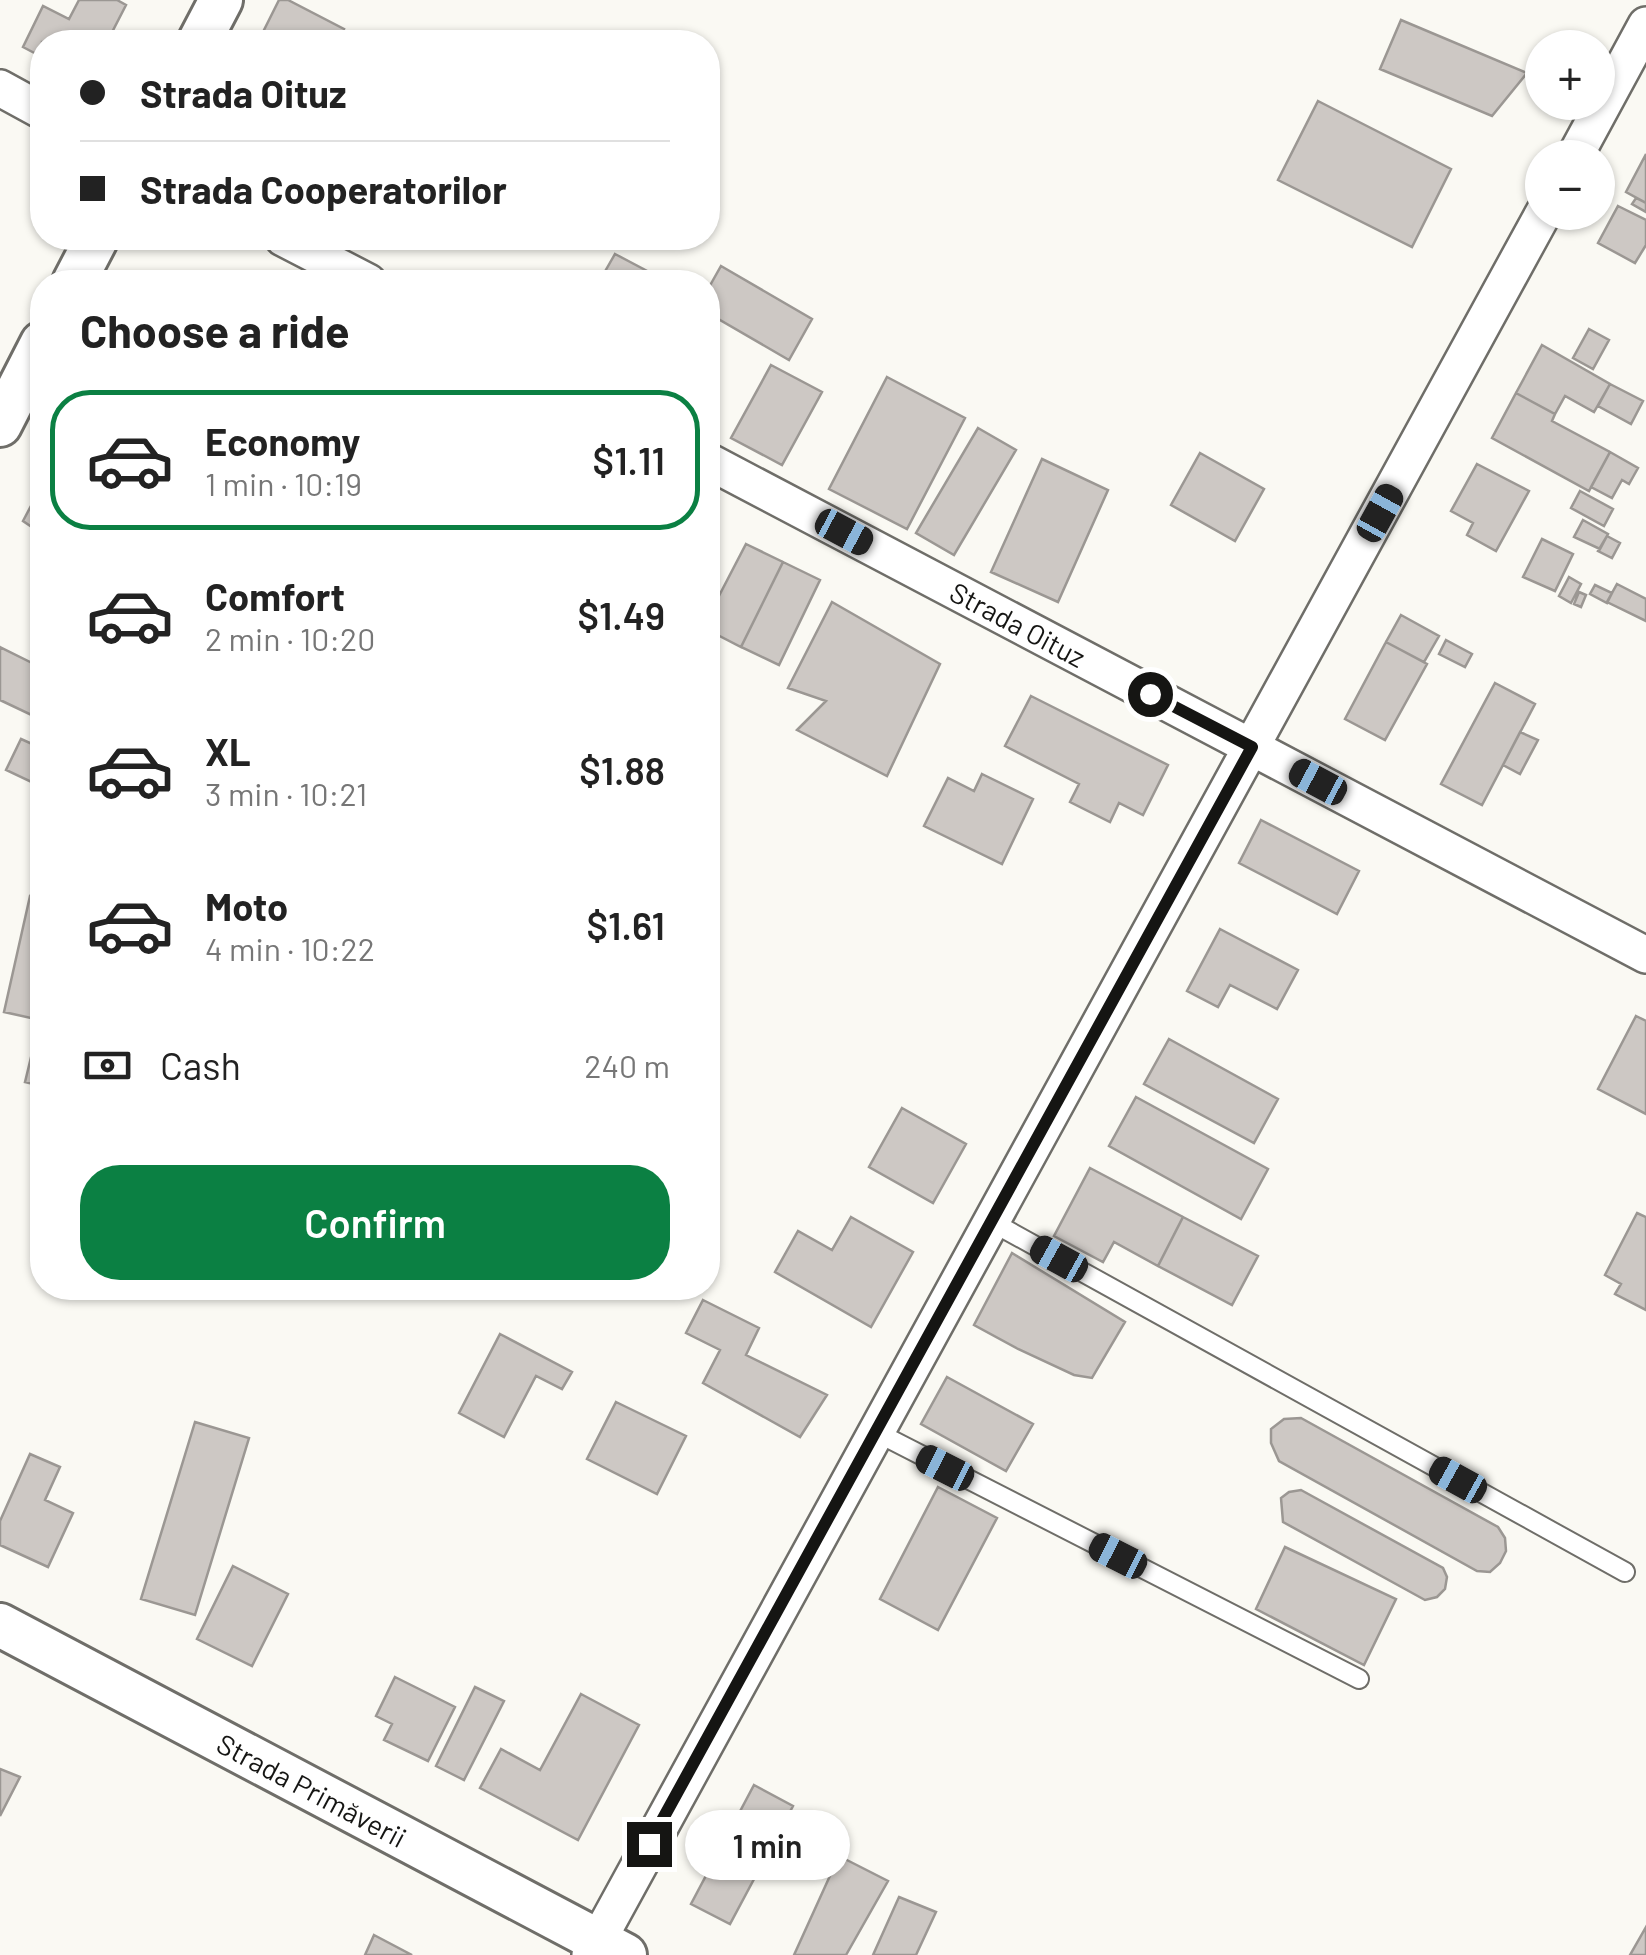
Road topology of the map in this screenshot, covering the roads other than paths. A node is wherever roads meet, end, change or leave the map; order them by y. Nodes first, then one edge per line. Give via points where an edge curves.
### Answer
1 (221, 0) edge
2 (1646, 25) edge
3 (205, 30) edge
4 (0, 88) edge
5 (30, 104) edge
6 (1584, 140) edge
7 (1534, 230) edge
8 (306, 250) edge
9 (345, 270) edge
10 (30, 366) edge
11 (0, 425) edge
12 (720, 467) edge
13 (1252, 747) junction
14 (1646, 955) edge
15 (992, 1222) junction
16 (876, 1432) junction
17 (1625, 1572) dead end
18 (0, 1625) edge
19 (1359, 1679) dead end
20 (604, 1950) edge

1 - 3 street
2 - 6 street
4 - 5 street
7 - 13 street
8 - 9 street
10 - 11 street
12 - 13 street, Strada Oituz
13 - 14 street, Strada Oituz
13 - 15 street
15 - 16 street
15 - 17 lane
16 - 19 lane
16 - 20 street
18 - 20 street, Strada Primăverii

